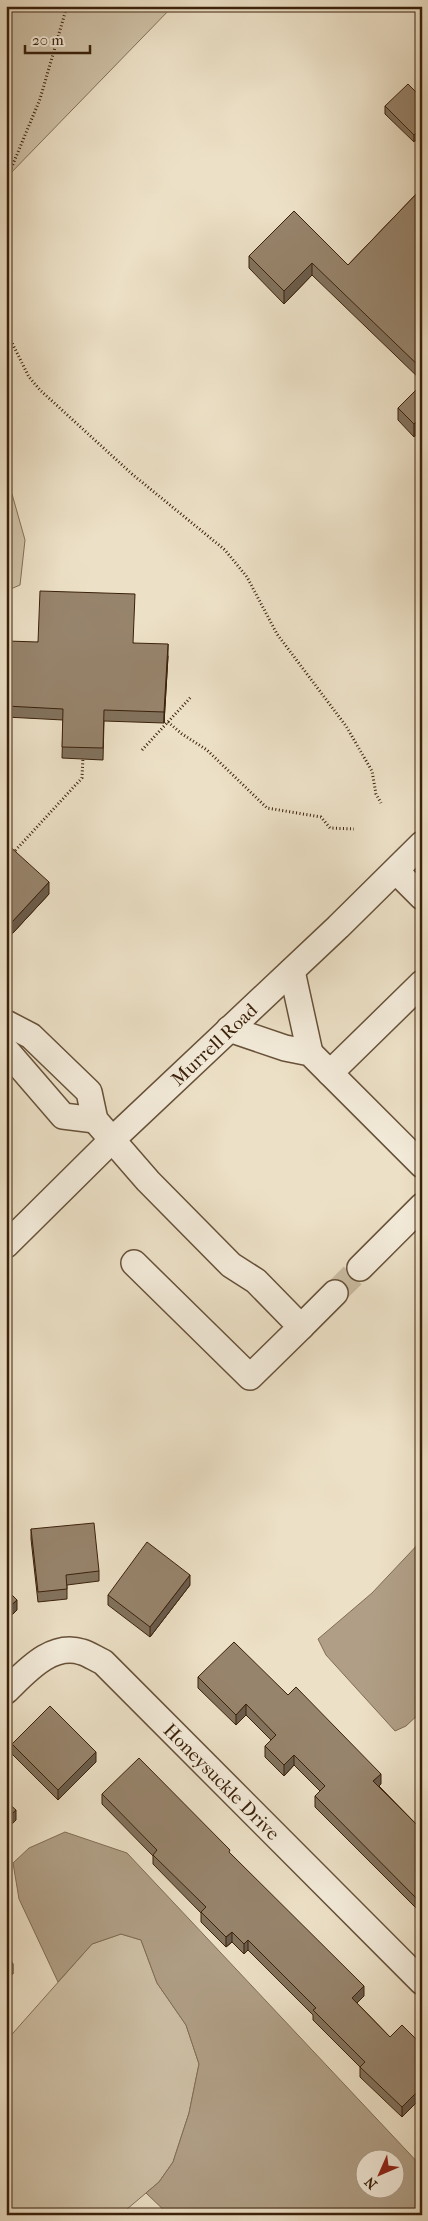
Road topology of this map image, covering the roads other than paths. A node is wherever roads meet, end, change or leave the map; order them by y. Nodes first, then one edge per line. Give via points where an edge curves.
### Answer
1 (422, 844) edge
2 (396, 871) junction
3 (422, 896) edge
4 (292, 971) junction
5 (422, 983) edge
6 (6, 1023) edge
7 (229, 1030) junction
8 (6, 1050) edge
9 (310, 1054) junction
10 (330, 1073) junction
11 (96, 1120) junction
12 (113, 1139) junction
13 (422, 1165) edge
14 (422, 1206) edge
15 (6, 1245) edge
16 (134, 1263) dead end
17 (360, 1268) tunnel mouth
18 (335, 1293) tunnel mouth
19 (301, 1327) junction
20 (6, 1691) edge
21 (422, 1982) edge

1 - 2 street, Murrell Road
2 - 3 street
2 - 4 street, Murrell Road
4 - 7 street, Murrell Road
4 - 9 street
5 - 10 street
6 - 11 street via 31,1036 89,1092
7 - 9 street
7 - 12 street, Murrell Road
8 - 11 street via 63,1116
9 - 10 street
10 - 13 street
11 - 12 street
12 - 15 street, Murrell Road
12 - 19 street via 148,1181 231,1265 256,1281
14 - 17 street
16 - 19 street via 250,1377
18 - 19 street
20 - 21 street, Honeysuckle Drive via 32,1667 55,1652 80,1651 103,1662

